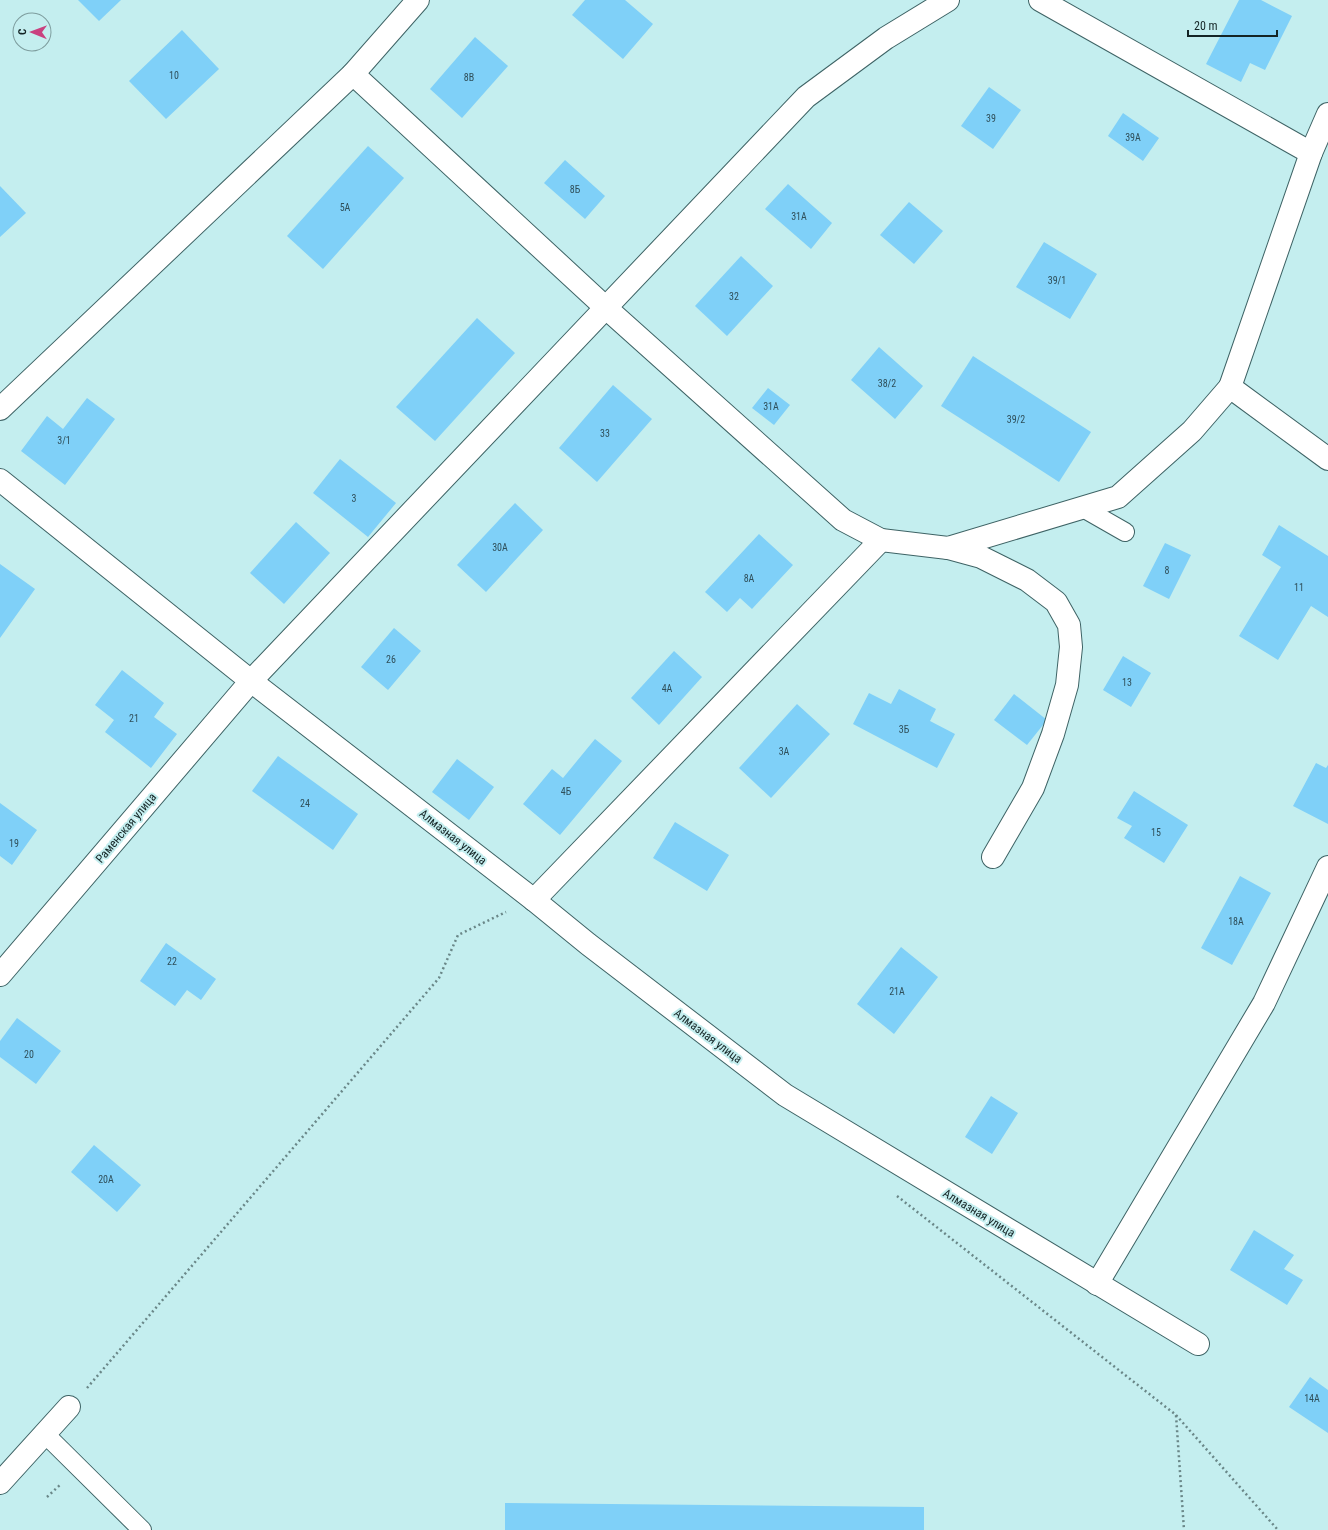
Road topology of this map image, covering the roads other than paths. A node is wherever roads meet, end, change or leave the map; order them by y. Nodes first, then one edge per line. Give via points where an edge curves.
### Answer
1 (418, 0) edge
2 (948, 0) edge
3 (1040, 0) edge
4 (353, 74) junction
5 (1328, 114) edge
6 (1311, 153) junction
7 (605, 307) junction
8 (1230, 387) junction
9 (0, 409) edge
10 (1328, 459) edge
11 (0, 480) edge
12 (1083, 508) junction
13 (1125, 532) dead end
14 (881, 540) junction
15 (948, 548) junction
16 (251, 681) junction
17 (993, 857) dead end
18 (1328, 867) edge
19 (534, 900) junction
20 (0, 975) edge
21 (1097, 1284) junction
22 (1198, 1344) dead end
23 (69, 1407) road end
24 (44, 1433) junction
25 (0, 1483) edge
26 (142, 1530) edge

1 - 4 street
2 - 7 street, Раменская улица via 886,38 806,97
3 - 6 street
4 - 7 street
4 - 9 street
5 - 6 street
6 - 8 street
7 - 14 street via 843,520
7 - 16 street, Раменская улица
8 - 10 street
8 - 12 street via 1192,431 1118,497
11 - 16 street, Алмазная улица
12 - 13 lane
12 - 15 street
14 - 15 street
14 - 19 street
15 - 17 street via 981,557 1027,580 1056,602 1069,625 1071,647 1067,685 1053,734 1033,788
16 - 19 street, Алмазная улица
16 - 20 street, Раменская улица
18 - 21 street via 1264,1003
19 - 21 street, Алмазная улица via 784,1095
21 - 22 street, Алмазная улица
23 - 24 street
24 - 25 street
24 - 26 lane

